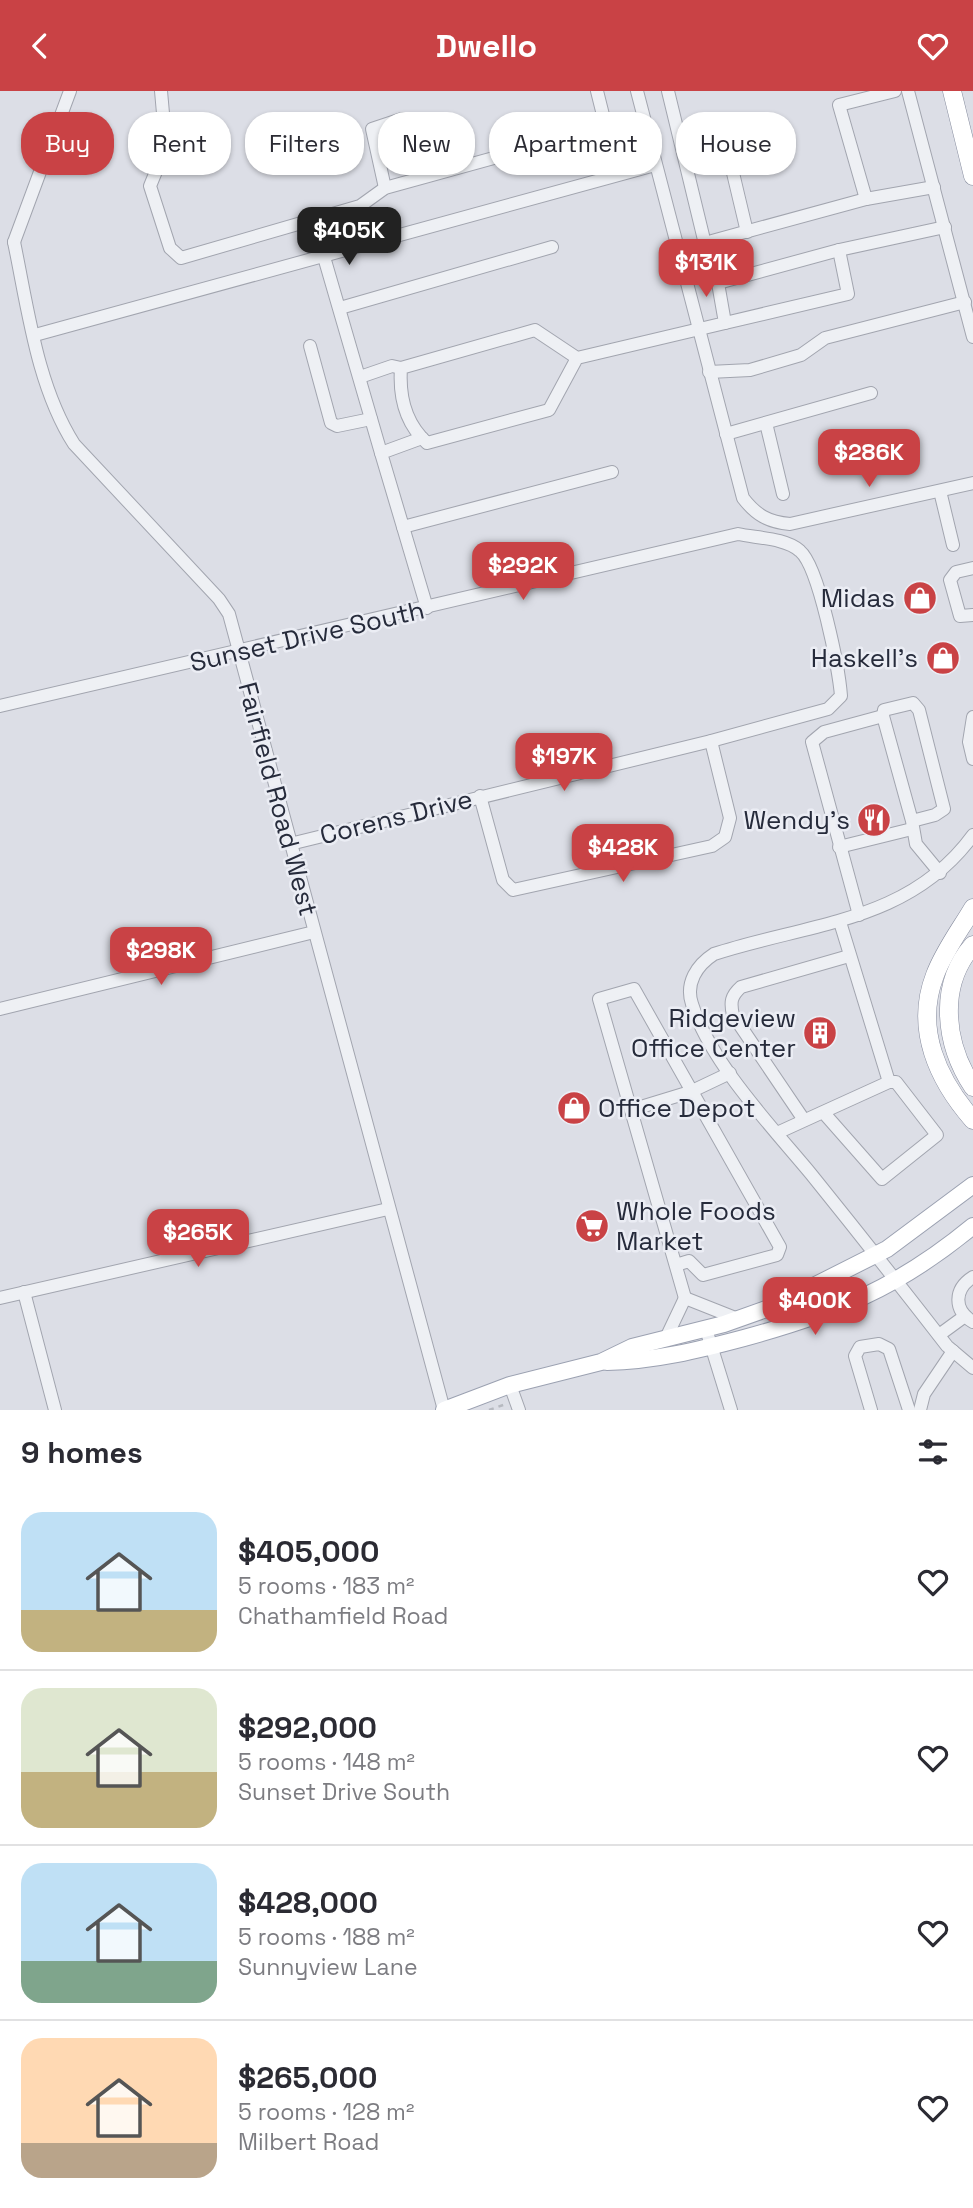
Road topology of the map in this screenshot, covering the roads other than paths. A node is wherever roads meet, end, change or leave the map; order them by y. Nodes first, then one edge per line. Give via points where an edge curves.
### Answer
1 (70, 91) edge
2 (161, 91) edge
3 (597, 91) edge
4 (637, 91) edge
5 (668, 91) edge
6 (835, 91) edge
7 (895, 91) edge
8 (908, 91) edge
9 (951, 91) edge
10 (839, 105) junction
11 (642, 112) edge
12 (378, 127) edge
13 (378, 156) edge
14 (382, 175) edge
15 (622, 175) edge
16 (657, 175) edge
17 (733, 175) edge
18 (973, 176) edge
19 (934, 187) junction
20 (385, 188) junction
21 (866, 199) junction
22 (945, 227) junction
23 (747, 232) junction
24 (0, 242) edge
25 (15, 242) junction
26 (552, 247) dead end
27 (706, 248) junction
28 (839, 250) junction
29 (678, 256) junction
30 (324, 257) junction
31 (965, 302) junction
32 (340, 308) junction
33 (725, 323) junction
34 (698, 332) junction
35 (34, 335) junction
36 (973, 337) edge
37 (310, 346) dead end
38 (577, 358) junction
39 (401, 368) junction
40 (709, 372) junction
41 (359, 377) junction
42 (871, 393) dead end
43 (371, 419) junction
44 (766, 423) junction
45 (726, 434) junction
46 (422, 438) junction
47 (381, 453) junction
48 (612, 472) dead end
49 (973, 483) edge
50 (940, 491) junction
51 (783, 493) dead end
52 (403, 527) junction
53 (953, 545) dead end
54 (973, 569) edge
55 (427, 608) junction
56 (973, 615) edge
57 (239, 651) junction
58 (0, 706) edge
59 (828, 709) joint
60 (883, 716) junction
61 (973, 717) edge
62 (711, 741) junction
63 (973, 759) edge
64 (480, 796) junction
65 (912, 825) junction
66 (973, 835) edge
67 (290, 844) junction
68 (839, 847) junction
69 (940, 873) junction
70 (973, 908) edge
71 (859, 915) junction
72 (840, 922) junction
73 (314, 932) junction
74 (973, 945) edge
75 (849, 956) junction
76 (0, 1009) edge
77 (967, 1069) edge
78 (730, 1073) junction
79 (889, 1082) junction
80 (973, 1087) edge
81 (690, 1092) junction
82 (631, 1110) junction
83 (823, 1111) junction
84 (973, 1120) edge
85 (804, 1121) junction
86 (777, 1133) junction
87 (973, 1185) edge
88 (388, 1209) junction
89 (973, 1226) edge
90 (877, 1255) junction
91 (676, 1265) junction
92 (973, 1277) edge
93 (898, 1281) junction
94 (24, 1292) junction
95 (685, 1297) junction
96 (0, 1298) edge
97 (738, 1319) junction
98 (969, 1319) edge
99 (706, 1329) junction
100 (939, 1335) junction
101 (666, 1338) junction
102 (713, 1346) junction
103 (953, 1352) junction
104 (601, 1362) junction
105 (973, 1368) edge
106 (510, 1385) junction
107 (55, 1410) edge
108 (444, 1410) edge
109 (519, 1410) edge
110 (730, 1410) edge
111 (871, 1410) edge
112 (909, 1410) edge
113 (920, 1410) edge

1 - 25 street
2 - 20 street via 166,147 150,186 170,248 181,258 360,206
3 - 20 street via 606,127
4 - 11 street
5 - 27 street
6 - 10 street
7 - 10 street
8 - 19 street
9 - 18 highway
10 - 21 street
12 - 13 street via 372,129
14 - 20 street
15 - 30 street
16 - 29 street
17 - 23 street
19 - 21 street
19 - 22 street
21 - 23 street
22 - 28 street
22 - 31 street
23 - 27 street via 712,241
24 - 25 street
25 - 35 street, Fairfield Road West
26 - 32 street
27 - 29 street
28 - 33 street via 718,283
28 - 33 street via 848,294
29 - 34 street
30 - 32 street
30 - 35 street
31 - 36 street
31 - 40 street via 825,338 801,355 750,370
32 - 41 street
33 - 34 street
34 - 38 street via 672,334
34 - 40 street
35 - 57 street, Fairfield Road West via 51,405 67,434 219,599 229,614
37 - 43 street via 331,423 337,426
38 - 39 street via 535,330
38 - 46 street via 549,410 427,443
39 - 41 street via 392,366
39 - 46 street via 399,392 415,432
40 - 45 street
41 - 43 street
42 - 44 street
43 - 47 street
44 - 45 street
44 - 51 street
45 - 50 street via 743,498 763,518 790,524
46 - 47 street
47 - 52 street
48 - 52 street
49 - 50 street
50 - 53 street
52 - 55 street
54 - 56 street via 956,572 950,580 960,616
55 - 57 street, Sunset Drive South
55 - 59 street, Sunset Drive South via 738,534 792,545 811,564 840,673 841,696
57 - 58 street, Sunset Drive South
57 - 67 street, Fairfield Road West
59 - 62 street, Corens Drive
60 - 65 street
60 - 65 street via 884,710 909,703 919,710 944,809
60 - 68 street via 824,732 811,742
61 - 63 street via 969,742
62 - 64 street, Corens Drive
62 - 64 street via 730,818 725,837 712,846 513,890 502,880
64 - 67 street, Corens Drive
65 - 68 street
65 - 69 street via 916,845
66 - 69 street
67 - 73 street, Fairfield Road West
68 - 71 street
69 - 71 street via 898,899
70 - 84 highway via 934,977 928,1014 937,1070
71 - 72 street
72 - 75 street
72 - 78 street via 729,949 697,968 691,1002
73 - 76 street
73 - 88 street, Fairfield Road West
74 - 77 highway via 959,967 947,1006
75 - 79 street
75 - 85 street via 741,987 730,1003 733,1015
77 - 80 highway
78 - 81 street
78 - 86 street
79 - 83 street
79 - 83 street via 896,1082 937,1135 889,1176 882,1179 877,1175
81 - 82 street
81 - 82 street via 634,989 599,999
81 - 91 street via 780,1247 777,1255 703,1275 689,1261
82 - 91 street
83 - 85 street
85 - 86 street
86 - 90 street
87 - 90 main road
88 - 94 street
88 - 108 street, Fairfield Road West
89 - 93 main road
90 - 93 street
90 - 97 main road
91 - 95 street
92 - 98 street via 958,1295
93 - 100 street
93 - 102 main road via 832,1312
94 - 96 street
94 - 107 street
95 - 97 street
95 - 101 street
97 - 99 main road
98 - 100 street
99 - 101 main road
99 - 102 street
100 - 103 street
101 - 104 main road
102 - 104 main road via 644,1361
102 - 110 street
103 - 105 street
103 - 113 street via 924,1394
104 - 106 main road
106 - 108 main road
106 - 109 street
111 - 112 street via 855,1356 860,1347 873,1344 889,1349

